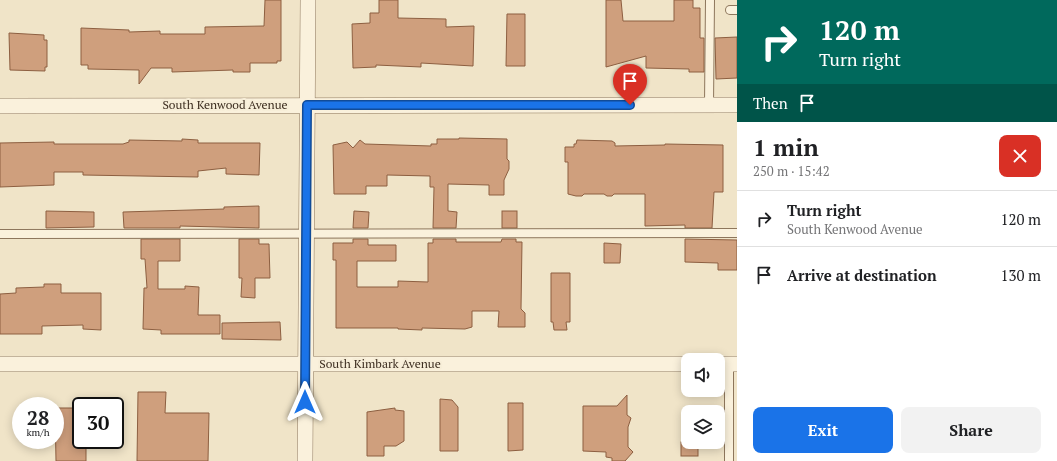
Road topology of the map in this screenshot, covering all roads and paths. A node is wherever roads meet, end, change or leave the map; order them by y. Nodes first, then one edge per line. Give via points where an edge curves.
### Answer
1 (308, 0) edge
2 (710, 0) edge
3 (307, 105) junction
4 (709, 105) junction
5 (737, 105) edge
6 (0, 106) edge
7 (737, 233) edge
8 (0, 234) edge
9 (306, 235) junction
10 (0, 364) edge
11 (306, 364) junction
12 (681, 364) edge
13 (728, 364) edge
14 (305, 461) edge
15 (729, 461) edge

1 - 3 street
2 - 4 lane
3 - 4 street, South Kenwood Avenue
3 - 6 street, South Kenwood Avenue
3 - 9 street
4 - 5 street, South Kenwood Avenue
7 - 9 lane
8 - 9 lane
9 - 11 street
10 - 11 street, South Kimbark Avenue
11 - 12 street, South Kimbark Avenue
11 - 14 street
13 - 15 lane

